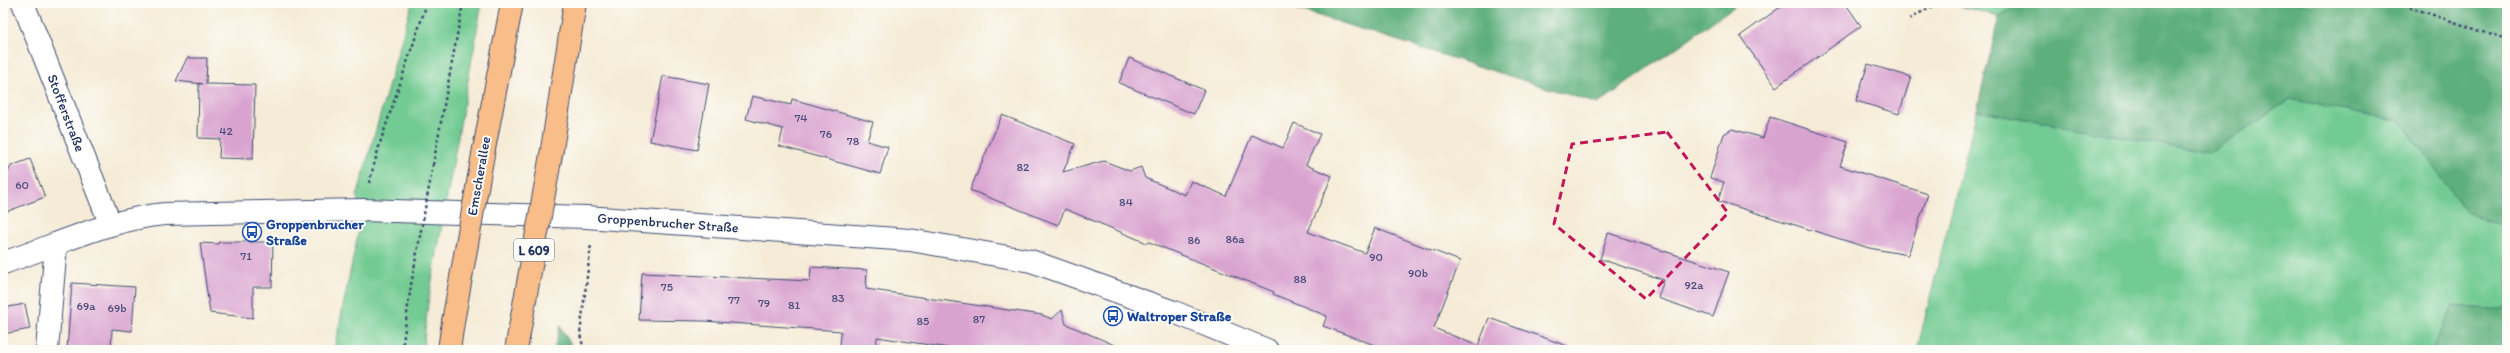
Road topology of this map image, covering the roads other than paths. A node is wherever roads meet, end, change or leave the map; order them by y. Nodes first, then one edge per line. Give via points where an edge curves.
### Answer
1 (23, 3) edge
2 (512, 3) edge
3 (575, 3) edge
4 (110, 224) junction
5 (56, 246) junction
6 (3, 263) edge
7 (47, 350) edge
8 (448, 350) edge
9 (516, 350) edge
10 (1267, 350) edge

1 - 4 street, Stofferstraße
2 - 8 main road, Emscherallee, bridge
3 - 9 main road, L 609, bridge
4 - 5 street, Groppenbrucher Straße
4 - 10 street, Groppenbrucher Straße via 136,216 165,214 362,210 595,217 910,240 1031,261 1174,312
5 - 6 street, Groppenbrucher Straße
5 - 7 street

